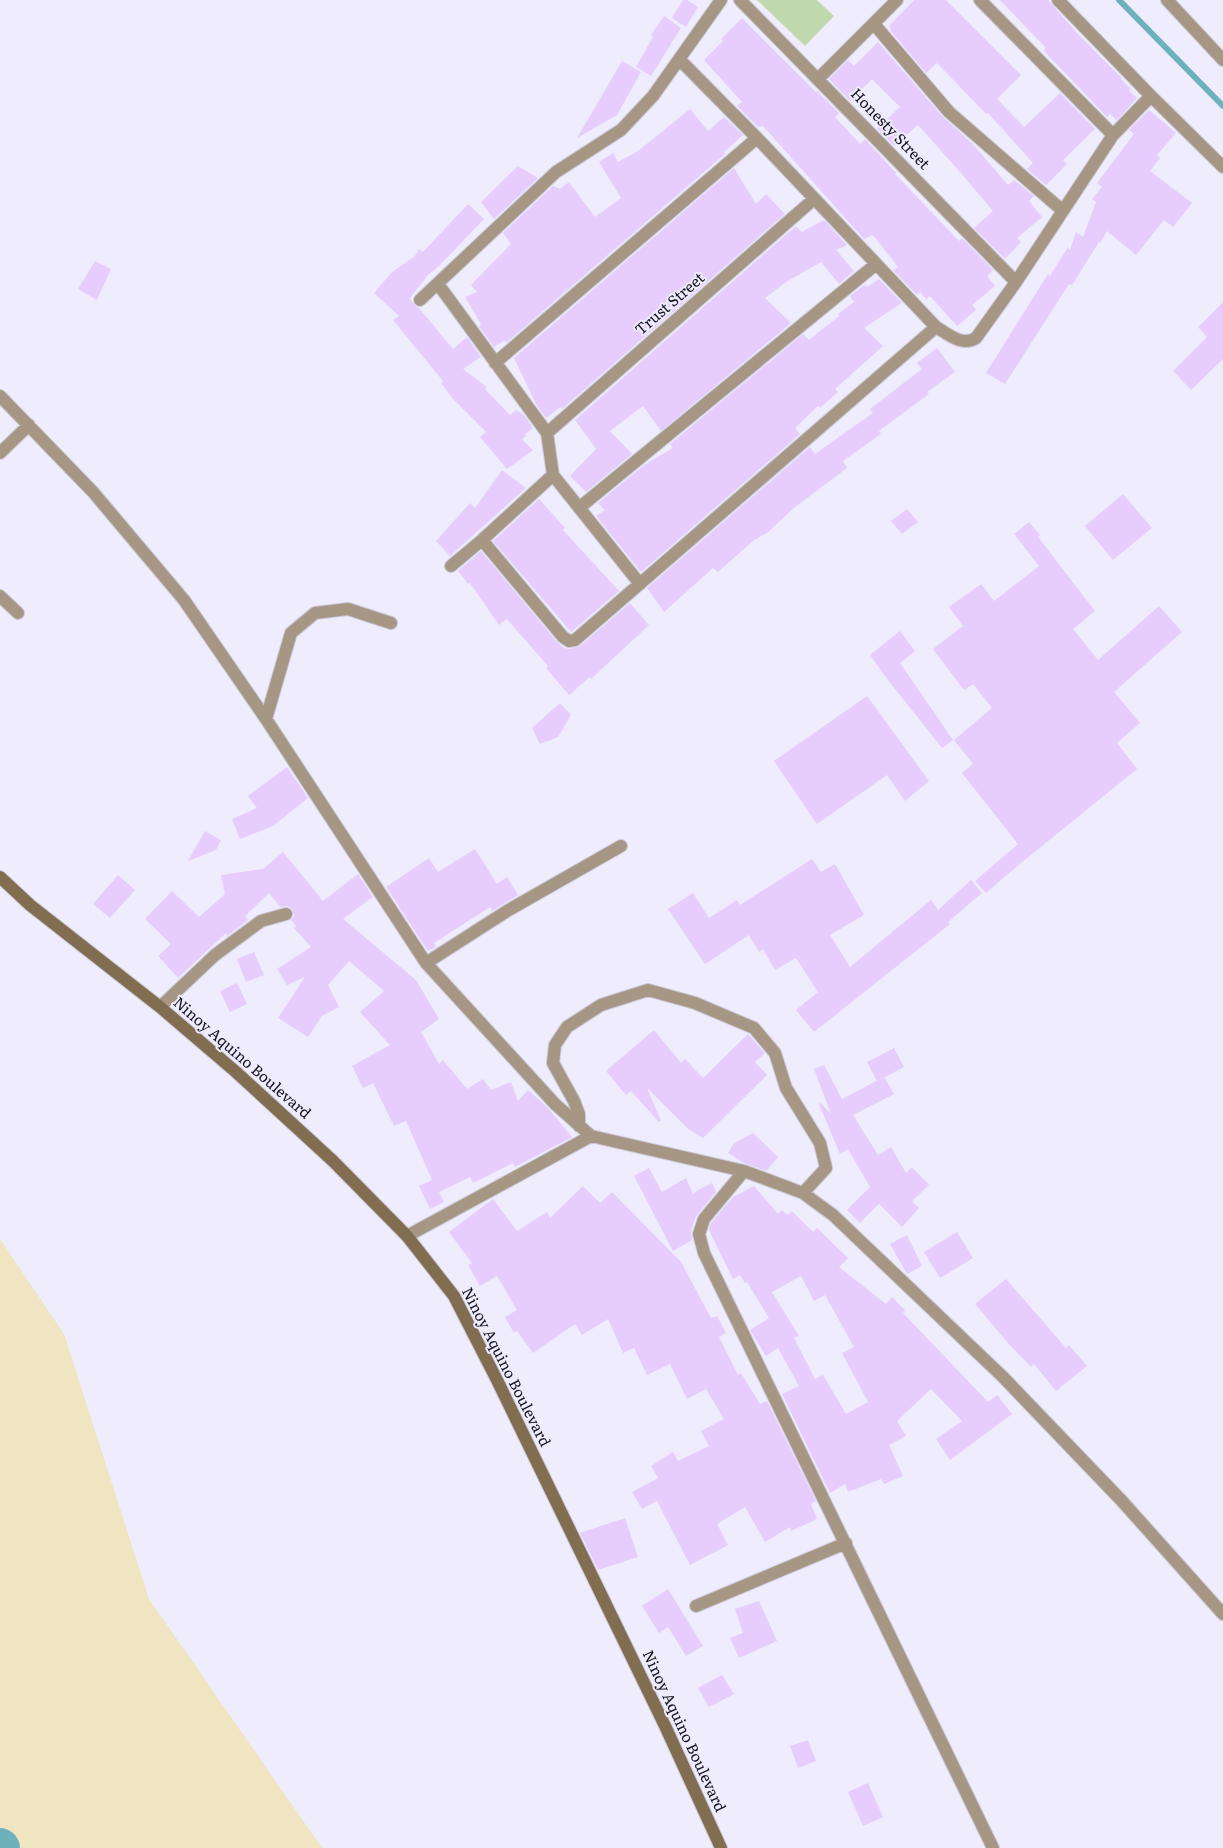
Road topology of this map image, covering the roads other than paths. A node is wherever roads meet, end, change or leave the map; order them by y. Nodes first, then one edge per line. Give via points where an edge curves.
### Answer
1 (721, 0) edge
2 (740, 0) edge
3 (897, 0) edge
4 (980, 0) edge
5 (1058, 0) edge
6 (1167, 0) edge
7 (874, 24) junction
8 (679, 59) junction
9 (1223, 60) edge
10 (818, 79) junction
11 (1151, 96) junction
12 (1113, 135) junction
13 (757, 138) junction
14 (1223, 166) edge
15 (814, 199) junction
16 (1063, 211) junction
17 (875, 265) junction
18 (1016, 282) junction
19 (438, 284) junction
20 (420, 300) dead end
21 (936, 327) junction
22 (495, 363) junction
23 (0, 396) edge
24 (29, 425) junction
25 (547, 433) junction
26 (0, 453) edge
27 (553, 475) junction
28 (579, 508) junction
29 (482, 540) junction
30 (451, 566) dead end
31 (640, 584) junction
32 (0, 596) edge
33 (18, 613) dead end
34 (391, 623) dead end
35 (266, 719) junction
36 (621, 846) dead end
37 (0, 877) edge
38 (286, 914) dead end
39 (426, 962) junction
40 (160, 1007) junction
41 (579, 1126) junction
42 (591, 1136) junction
43 (744, 1172) junction
44 (803, 1193) junction
45 (407, 1236) junction
46 (846, 1543) junction
47 (696, 1606) dead end
48 (1223, 1614) edge
49 (721, 1848) edge
50 (993, 1848) edge

1 - 8 street
2 - 10 street, Honesty Street
3 - 7 street
4 - 12 street
5 - 11 street
6 - 9 street
7 - 10 street
7 - 16 street via 948,112
8 - 13 street
8 - 19 street via 653,96 621,130 556,172
10 - 18 street, Honesty Street
11 - 12 street
11 - 14 street
12 - 16 street
13 - 15 street
13 - 22 street
15 - 17 street
15 - 25 street, Trust Street
16 - 18 street
17 - 21 street
17 - 28 street
18 - 21 street via 976,338 969,342 962,342
19 - 20 street
19 - 22 street
21 - 31 street
22 - 25 street
23 - 24 street
24 - 26 street
24 - 35 street via 94,492 184,600
25 - 27 street
27 - 28 street
27 - 29 street
28 - 31 street
29 - 30 street
29 - 31 street via 568,641 575,640
32 - 33 street
34 - 35 street via 348,609 315,613 291,633
35 - 39 street
36 - 39 street
37 - 40 main road, Ninoy Aquino Boulevard via 30,905
38 - 40 street via 261,922 215,955
39 - 41 street via 555,1104
40 - 45 main road, Ninoy Aquino Boulevard via 319,1148
41 - 42 street
41 - 44 street via 574,1101 553,1063 555,1045 567,1027 601,1005 648,990 695,1003 754,1028 775,1053 786,1088 820,1143 826,1168
42 - 43 street
42 - 45 street
43 - 44 street
43 - 46 street via 704,1219 699,1234 704,1253
44 - 48 street via 833,1215 1003,1377 1121,1500
45 - 49 main road, Ninoy Aquino Boulevard via 454,1296 666,1728
46 - 47 street
46 - 50 street

